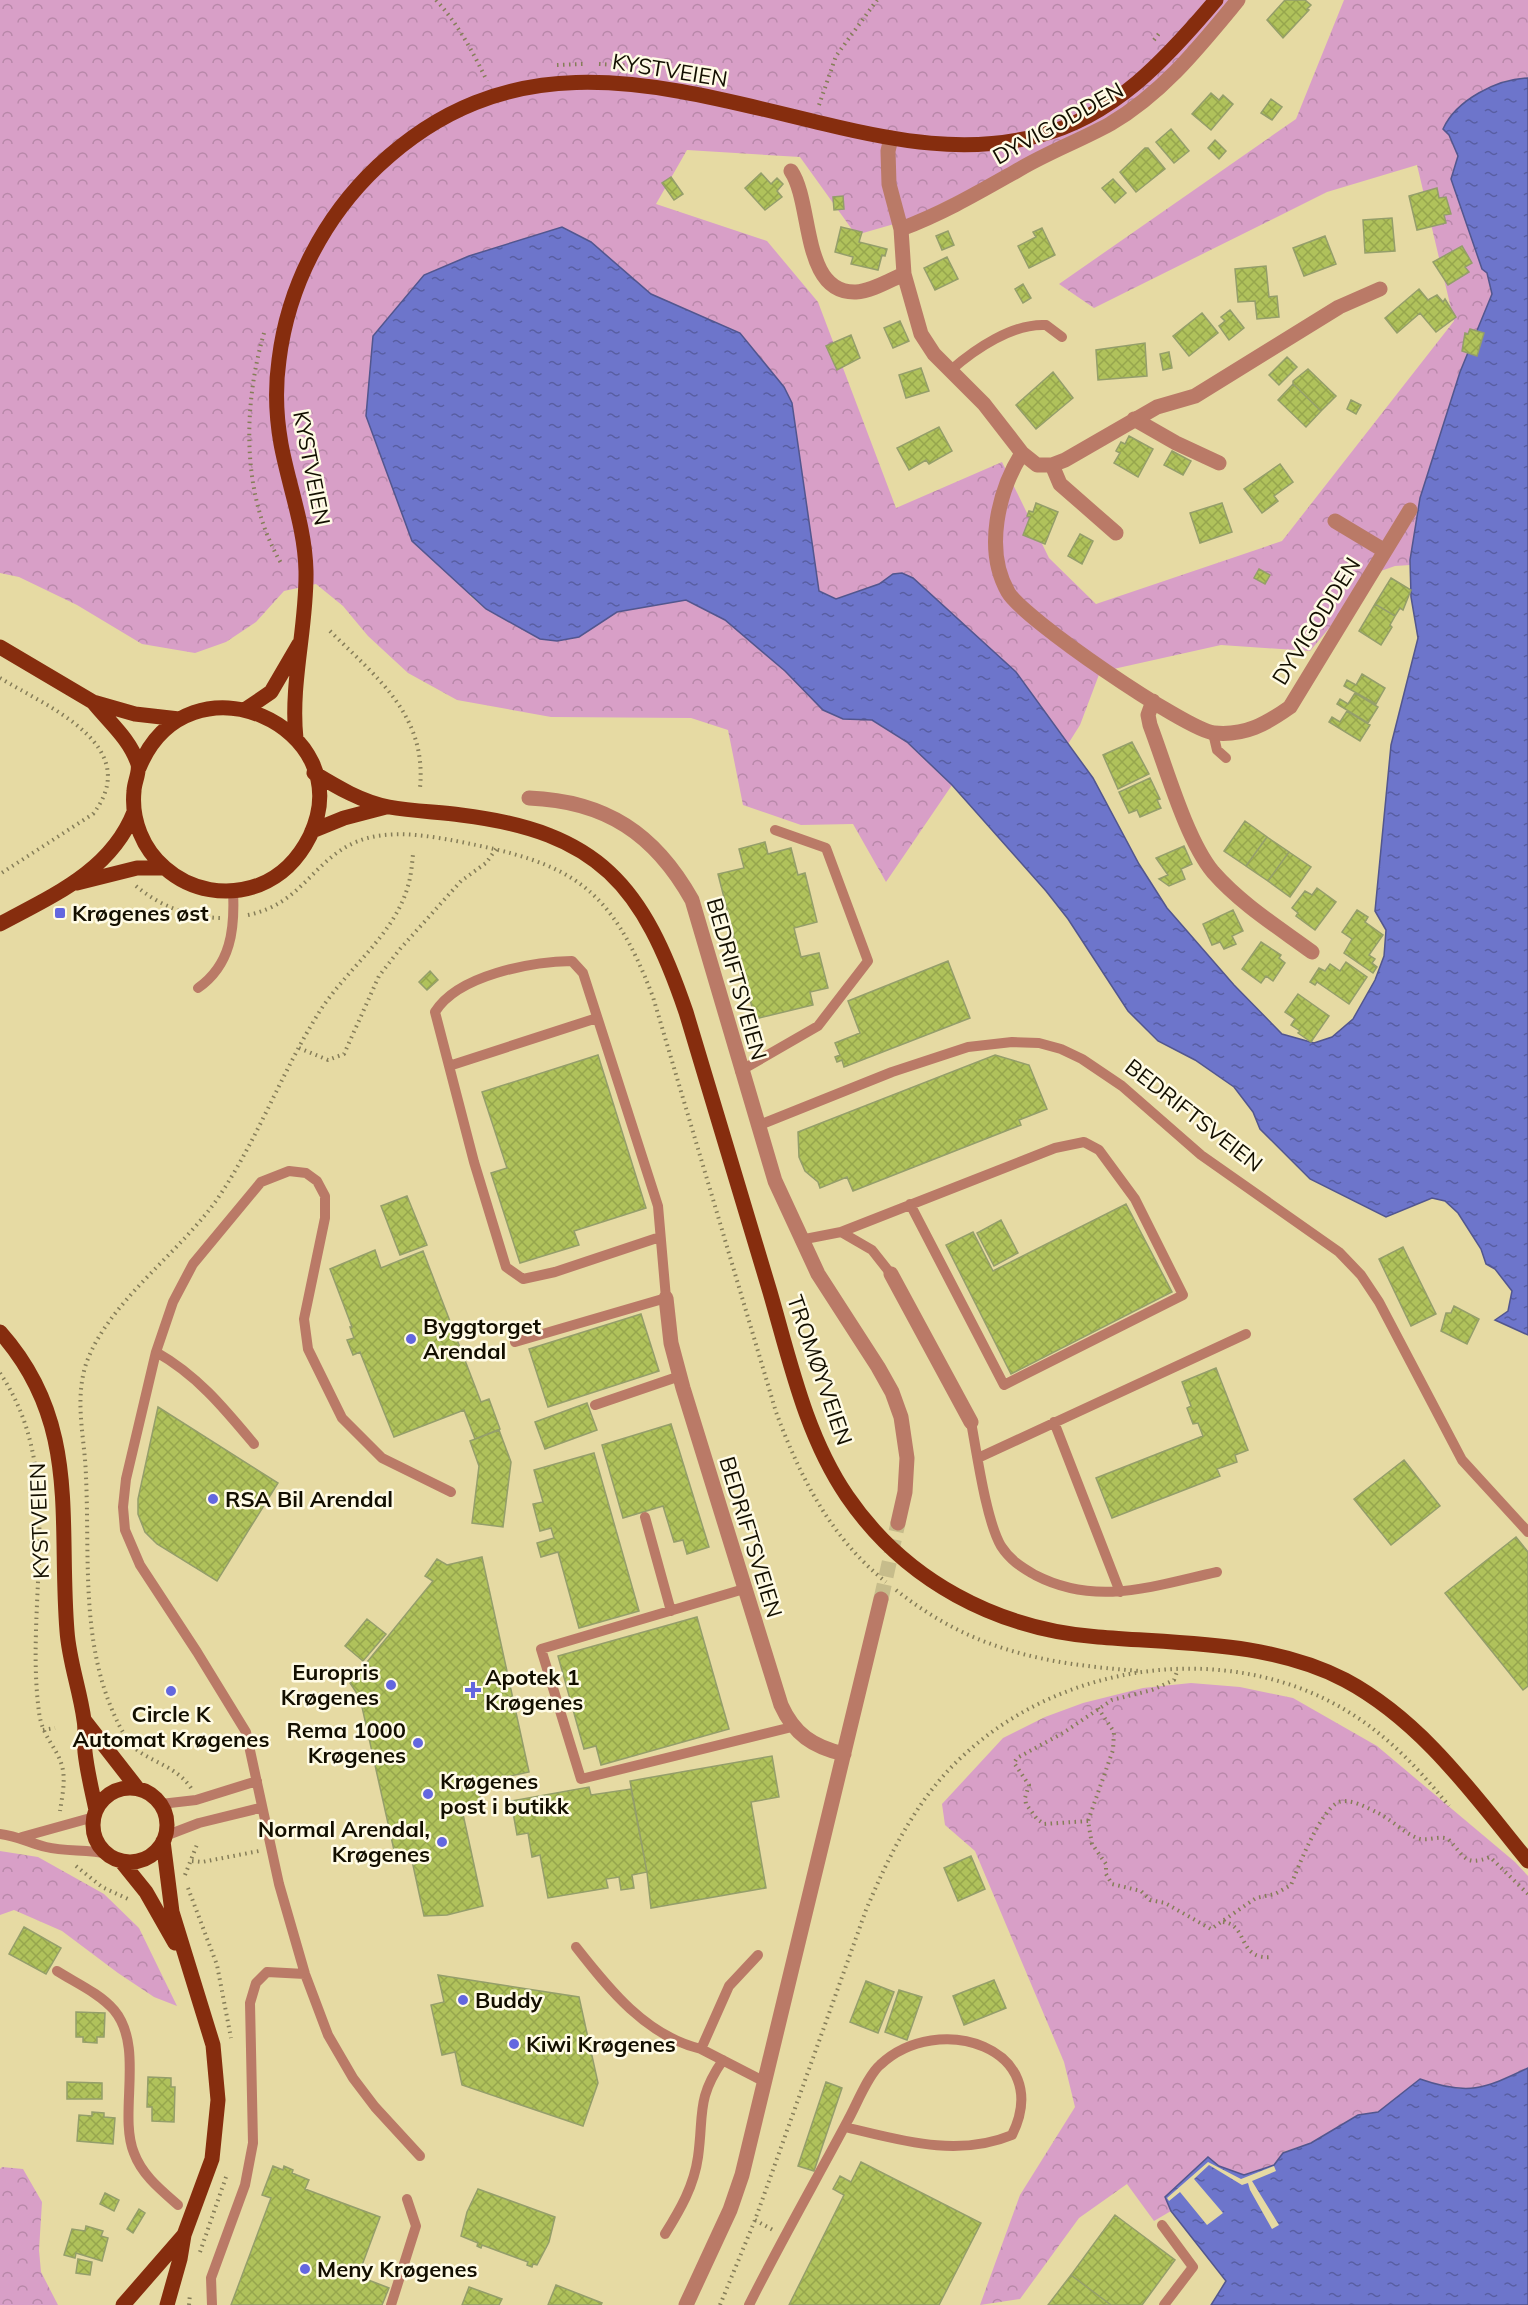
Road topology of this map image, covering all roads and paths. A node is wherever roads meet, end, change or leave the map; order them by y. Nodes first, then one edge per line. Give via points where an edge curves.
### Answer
1 (436, 0) edge
2 (877, 0) edge
3 (1216, 0) edge
4 (1238, 0) edge
5 (1161, 31) dead end
6 (1147, 50) dead end
7 (552, 66) dead end
8 (642, 67) dead end
9 (496, 78) dead end
10 (487, 81) junction
11 (477, 84) dead end
12 (808, 103) dead end
13 (819, 105) junction
14 (829, 107) dead end
15 (891, 138) junction
16 (791, 171) dead end
17 (901, 229) junction
18 (904, 274) junction
19 (1380, 289) dead end
20 (265, 330) dead end
21 (1062, 337) dead end
22 (951, 370) junction
23 (1134, 419) junction
24 (1022, 453) junction
25 (1219, 463) dead end
26 (1052, 465) junction
27 (1410, 510) dead end
28 (1335, 521) dead end
29 (1116, 533) dead end
30 (1385, 551) junction
31 (281, 563) dead end
32 (330, 631) dead end
33 (299, 644) junction
34 (0, 647) edge
35 (0, 678) edge
36 (1153, 701) junction
37 (93, 702) junction
38 (246, 709) junction
39 (179, 719) junction
40 (1213, 733) junction
41 (296, 739) junction
42 (1226, 758) dead end
43 (139, 768) junction
44 (314, 773) junction
45 (420, 788) dead end
46 (529, 798) dead end
47 (386, 807) junction
48 (134, 812) junction
49 (775, 830) dead end
50 (312, 831) junction
51 (496, 849) dead end
52 (413, 854) dead end
53 (165, 868) junction
54 (0, 874) edge
55 (77, 883) junction
56 (233, 891) junction
57 (0, 924) edge
58 (1312, 952) dead end
59 (198, 988) dead end
60 (597, 1018) junction
61 (298, 1048) junction
62 (449, 1066) junction
63 (740, 1071) junction
64 (757, 1126) junction
65 (910, 1204) junction
66 (841, 1232) junction
67 (660, 1237) junction
68 (800, 1240) junction
69 (891, 1274) joint
70 (666, 1298) junction
71 (0, 1332) edge
72 (1246, 1334) dead end
73 (515, 1342) dead end
74 (156, 1352) junction
75 (0, 1373) edge
76 (680, 1376) junction
77 (596, 1405) dead end
78 (971, 1422) joint
79 (1054, 1422) junction
80 (254, 1444) dead end
81 (978, 1458) junction
82 (451, 1492) dead end
83 (645, 1517) dead end
84 (898, 1523) tunnel mouth
85 (1528, 1532) edge
86 (1217, 1572) dead end
87 (744, 1589) junction
88 (1120, 1592) junction
89 (881, 1599) tunnel mouth
90 (671, 1611) junction
91 (1178, 1669) junction
92 (1098, 1708) junction
93 (85, 1721) junction
94 (792, 1727) junction
95 (55, 1728) dead end
96 (43, 1730) junction
97 (844, 1754) junction
98 (257, 1781) junction
99 (138, 1789) junction
100 (193, 1791) dead end
101 (161, 1804) junction
102 (1449, 1806) dead end
103 (260, 1808) junction
104 (95, 1814) junction
105 (60, 1818) dead end
106 (1088, 1821) junction
107 (0, 1834) edge
108 (21, 1837) junction
109 (164, 1839) junction
110 (198, 1842) dead end
111 (270, 1849) junction
112 (69, 1858) dead end
113 (114, 1858) junction
114 (192, 1861) junction
115 (1528, 1861) edge
116 (184, 1877) dead end
117 (1528, 1894) edge
118 (136, 1905) dead end
119 (1222, 1922) junction
120 (576, 1947) dead end
121 (758, 1955) dead end
122 (1271, 1957) dead end
123 (186, 1961) junction
124 (57, 1971) dead end
125 (305, 1974) junction
126 (701, 2049) junction
127 (723, 2060) junction
128 (765, 2082) junction
129 (845, 2127) junction
130 (420, 2156) dead end
131 (407, 2199) dead end
132 (178, 2205) dead end
133 (1162, 2225) dead end
134 (665, 2234) dead end
135 (184, 2235) junction
136 (123, 2305) edge
137 (167, 2305) edge
138 (212, 2305) edge
139 (391, 2305) edge
140 (686, 2305) edge
141 (720, 2305) edge
142 (749, 2305) edge
143 (1164, 2305) edge

1 - 10 path via 473,52
2 - 13 path via 836,56
3 - 15 main road, KYSTVEIEN via 1149,74 1119,98 1076,122 1038,136 994,144 933,145
4 - 17 street, DYVIGODDEN via 1189,59 1128,112 967,200
5 - 6 path
7 - 8 path
9 - 10 path
10 - 11 path
12 - 13 path
13 - 14 path
15 - 17 street via 889,184
15 - 33 main road, KYSTVEIEN via 680,90 572,81 487,99 429,126 392,153 359,183 332,218 299,282 283,334 277,417 305,551 305,602
16 - 18 street via 803,196 813,256 830,283 857,292
17 - 18 street
18 - 22 street via 921,334
19 - 23 street via 1328,313 1195,396 1157,407
20 - 31 path via 253,377 250,467 266,527
21 - 22 lane via 1046,326 1024,327 993,341
22 - 24 street
23 - 25 street
23 - 26 street
24 - 26 street via 1037,465
24 - 36 street, DYVIGODDEN via 1002,502 993,541 1008,593 1043,627
26 - 29 street via 1060,484
27 - 30 street, DYVIGODDEN
28 - 30 street, DYVIGODDEN
30 - 40 street, DYVIGODDEN via 1290,707 1260,727
32 - 45 path via 403,710 418,745
33 - 38 main road, KYSTVEIEN via 271,692
33 - 41 main road, KYSTVEIEN
34 - 37 main road
35 - 54 path via 80,728 100,747 109,768 108,788 93,814
36 - 40 street, DYVIGODDEN via 1178,718
36 - 58 street via 1148,715 1150,725 1197,847 1233,893
37 - 39 main road via 135,714
37 - 43 main road via 126,740
38 - 39 main road via 218,707
38 - 41 main road via 273,720
39 - 43 main road via 155,740
40 - 42 lane via 1217,750
41 - 44 main road
43 - 48 main road
44 - 47 main road, TROMØYVEIEN
44 - 50 main road via 318,796
46 - 63 street, BEDRIFTSVEIEN via 574,802 602,812 639,834 670,865 698,917
47 - 50 main road, TROMØYVEIEN
47 - 115 main road, TROMØYVEIEN via 490,819 558,839 604,867 640,907 670,964 686,1012 816,1437 846,1494 901,1558 972,1605 1019,1623 1094,1637 1257,1651 1344,1679 1411,1727 1470,1788
48 - 53 main road via 144,843
48 - 55 main road via 123,837
49 - 63 lane via 826,848 868,961 818,1026
50 - 56 main road via 297,857 275,877
51 - 61 path via 400,948 380,976 344,1054 328,1060
52 - 61 path via 409,885 396,915 347,973
53 - 55 main road via 137,868
53 - 56 main road via 197,887
55 - 57 main road
56 - 59 lane via 235,918 229,948 213,976
60 - 62 lane
60 - 62 lane via 583,973 572,961 537,962 487,977 444,998 435,1012
60 - 67 lane via 658,1206
61 - 100 path via 220,1195 196,1227 108,1323 86,1364 80,1393 92,1639 106,1696 132,1748 173,1769
62 - 67 lane via 506,1267 523,1280
63 - 64 street, BEDRIFTSVEIEN
64 - 68 street, BEDRIFTSVEIEN
64 - 85 lane, BEDRIFTSVEIEN via 892,1072 968,1047 1039,1043 1082,1059 1140,1100 1201,1155 1331,1246 1361,1275 1461,1460
65 - 65 lane via 1055,1148 1084,1142 1099,1150 1135,1199 1183,1295 1004,1385
65 - 66 lane
66 - 68 lane
66 - 69 lane via 872,1250
67 - 70 lane
68 - 84 street, BEDRIFTSVEIEN via 834,1303 878,1367 901,1417 907,1468
69 - 78 street
70 - 73 lane
70 - 76 street, BEDRIFTSVEIEN via 671,1343
71 - 93 main road, KYSTVEIEN via 34,1379 56,1434 63,1499 67,1633
72 - 79 lane
74 - 80 lane via 182,1366 203,1385
74 - 82 lane via 173,1302 192,1264 232,1216 261,1182 289,1171 306,1173 317,1181 325,1196 325,1218 304,1319 308,1349 321,1380 342,1418 382,1458
74 - 98 lane via 126,1479 125,1530 140,1565 237,1714 249,1742
75 - 96 path via 24,1419 37,1484 40,1580 35,1640
76 - 77 lane
76 - 87 street, BEDRIFTSVEIEN
78 - 81 lane
79 - 81 lane
79 - 88 lane
81 - 88 lane via 1000,1545 1014,1563 1044,1579 1085,1593
83 - 90 lane
86 - 88 lane
87 - 90 lane
87 - 94 street, BEDRIFTSVEIEN via 768,1669
89 - 97 street
90 - 94 lane via 541,1649 581,1779
91 - 92 path via 1174,1680
91 - 102 path via 1251,1675 1317,1696 1356,1716 1386,1738
91 - 141 path via 1140,1671 1097,1680 1049,1697 1011,1718 965,1754 931,1791 901,1834 866,1910 755,2220
92 - 106 path via 1113,1732 1113,1750
92 - 106 path via 1063,1733 1026,1751 1014,1763 1029,1785 1025,1798 1037,1819 1052,1826
93 - 99 main road, KYSTVEIEN
93 - 104 main road, KYSTVEIEN via 85,1754
94 - 97 street, BEDRIFTSVEIEN via 813,1743
95 - 96 path
96 - 105 path via 62,1764
97 - 128 street
98 - 101 lane via 196,1800
98 - 103 lane
99 - 101 main road
99 - 104 main road via 110,1793
101 - 109 main road via 166,1820
103 - 109 lane via 200,1823
103 - 111 lane
104 - 108 lane
104 - 113 main road via 95,1838
106 - 119 path via 1092,1844 1106,1864 1112,1884 1141,1891 1150,1900 1165,1903 1211,1929
107 - 108 lane
108 - 113 lane via 47,1847 87,1849
109 - 113 main road via 150,1856 131,1862
109 - 123 main road via 172,1912
110 - 114 path
111 - 114 path
111 - 125 lane
112 - 118 path via 91,1880
113 - 123 main road via 146,1892
114 - 116 path
117 - 119 path via 1491,1858 1467,1861 1449,1839 1415,1837 1377,1813 1342,1802 1331,1810 1304,1850 1292,1885 1256,1898
119 - 122 path via 1239,1928 1244,1946 1257,1957
120 - 126 lane via 630,2009 657,2030
121 - 126 lane via 729,1986
123 - 135 main road via 213,2045 218,2100 212,2159
124 - 132 lane via 116,2012 124,2028 129,2058 133,2152 144,2171
125 - 130 lane via 340,2058 375,2107
125 - 138 lane via 267,1972 256,1983 250,2003 253,2143 245,2185 211,2278
126 - 127 lane
127 - 128 lane
127 - 134 lane via 702,2101 694,2175 683,2205
128 - 140 street via 730,2210
129 - 129 lane via 879,2065 914,2044 943,2038 983,2044 1011,2066 1021,2097 1020,2119 1012,2135 990,2144 950,2148
129 - 142 lane
131 - 139 lane via 416,2226
133 - 143 lane via 1193,2267
135 - 136 main road
135 - 137 main road

